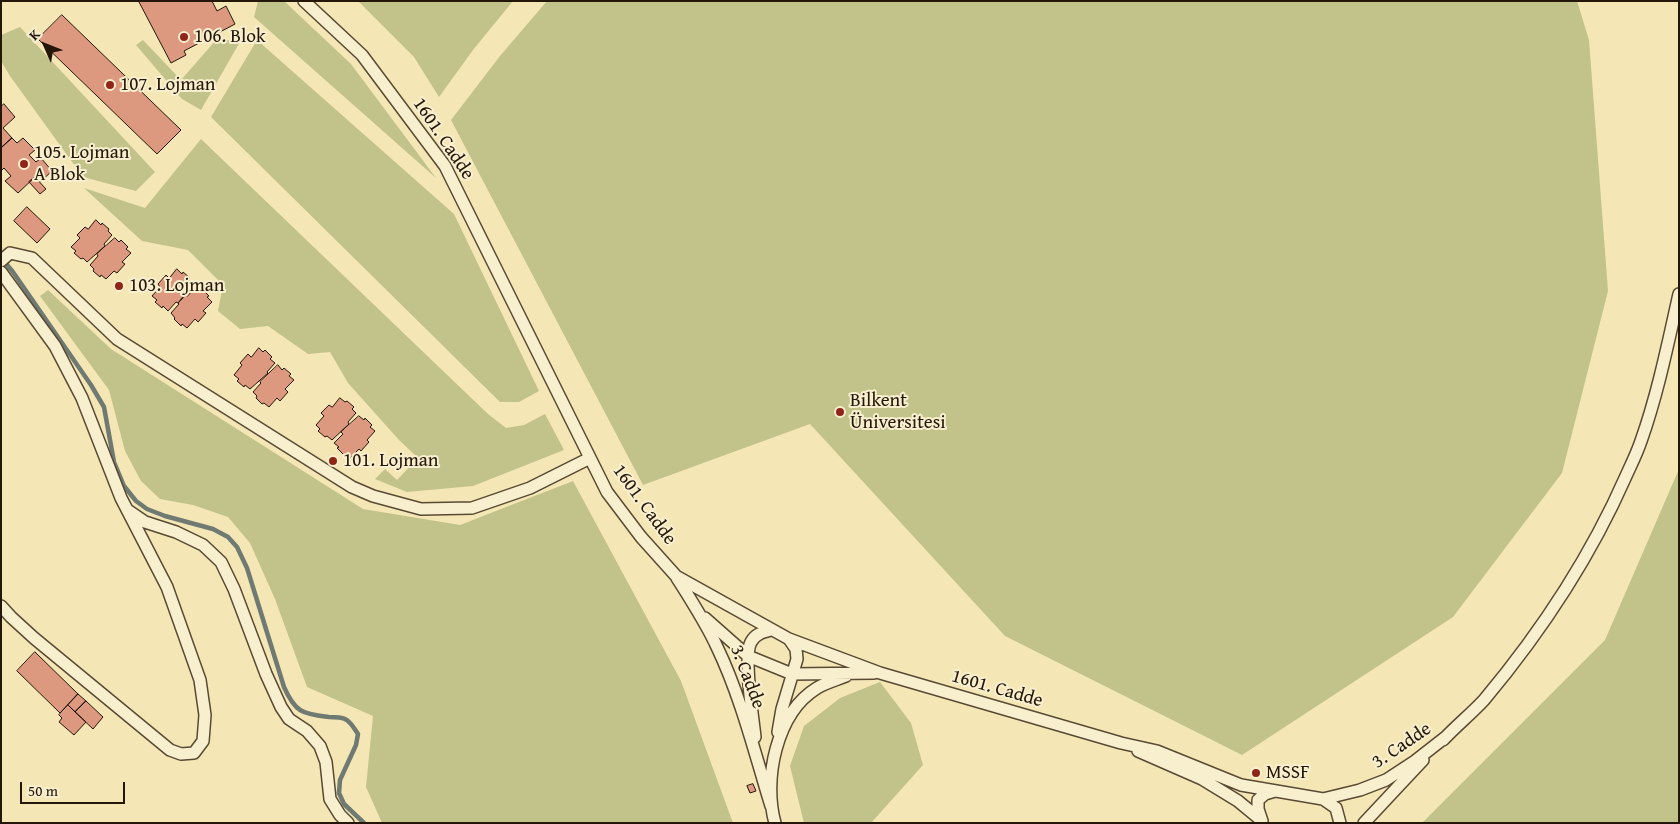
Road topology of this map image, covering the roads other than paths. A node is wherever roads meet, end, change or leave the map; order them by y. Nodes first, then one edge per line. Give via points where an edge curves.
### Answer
1 (304, 1) edge
2 (1, 261) edge
3 (1, 272) edge
4 (1679, 294) edge
5 (590, 458) junction
6 (127, 510) junction
7 (676, 576) junction
8 (1, 606) edge
9 (698, 611) junction
10 (771, 630) junction
11 (789, 639) junction
12 (748, 656) junction
13 (854, 673) junction
14 (880, 673) junction
15 (792, 674) junction
16 (1447, 736) junction
17 (1120, 743) junction
18 (775, 751) junction
19 (757, 758) junction
20 (1276, 791) junction
21 (1323, 799) junction
22 (770, 806) junction
23 (1262, 822) edge
24 (348, 823) edge
25 (775, 823) edge
26 (1340, 823) edge
27 (1364, 823) edge

1 - 5 street, 1601. Cadde via 362,55 445,166
2 - 5 street via 10,253 32,258 117,339 352,487 373,496 421,509 472,508 530,488
3 - 6 street via 55,346 82,398
4 - 16 street via 1665,359 1641,441 1589,552 1519,657
5 - 7 street, 1601. Cadde via 607,492
6 - 8 street via 167,587 200,680 205,715 203,741 194,753 181,754 170,750 34,638
6 - 24 street via 145,522 203,545 221,562 281,707 289,719 320,746 326,762 330,799
7 - 9 street, 3. Cadde
7 - 10 street, 1601. Cadde
9 - 12 street, 3. Cadde
9 - 19 street, 3. Cadde via 718,648
10 - 11 street, 1601. Cadde
10 - 12 street, 3. Cadde via 758,634 751,642
11 - 14 street, 1601. Cadde
11 - 15 street, 3. Cadde via 796,649 797,659
12 - 15 street, 3. Cadde
12 - 19 street, 3. Cadde
13 - 14 street, 3. Cadde
13 - 15 street, 3. Cadde
13 - 18 street via 817,688 804,698 791,713
14 - 17 street, 1601. Cadde
15 - 18 street, 3. Cadde
16 - 21 street, 3. Cadde via 1386,780
16 - 27 street, 3. Cadde
17 - 20 street, 1601. Cadde via 1157,751 1241,785
17 - 23 street, 1601. Cadde via 1202,779 1238,801
18 - 22 street
19 - 22 street, 3. Cadde
20 - 21 street, 3. Cadde
20 - 23 street via 1258,800
21 - 26 street via 1336,808
22 - 25 street, 3. Cadde

